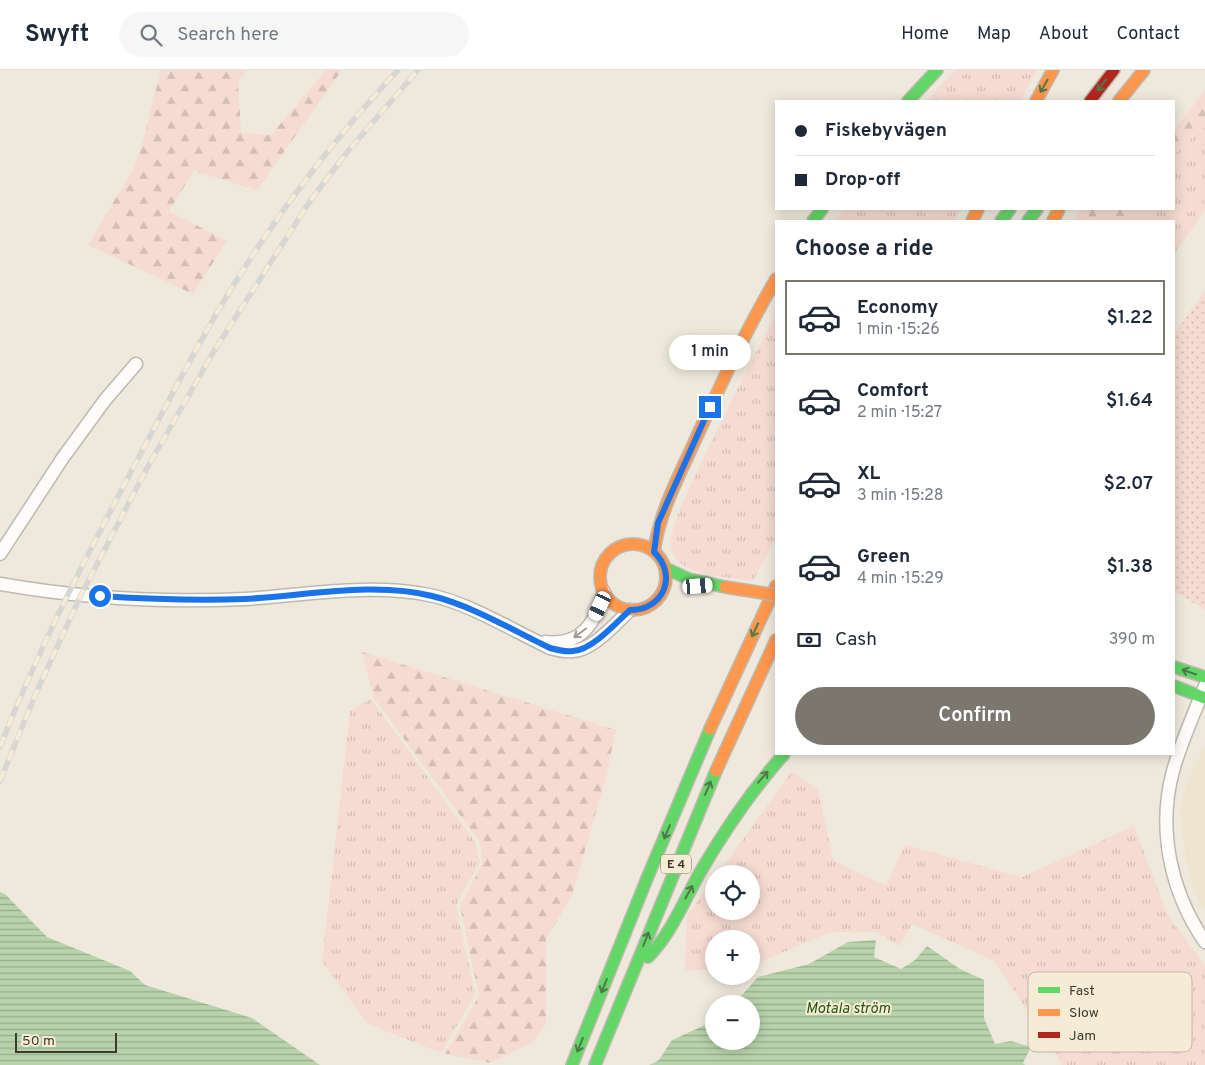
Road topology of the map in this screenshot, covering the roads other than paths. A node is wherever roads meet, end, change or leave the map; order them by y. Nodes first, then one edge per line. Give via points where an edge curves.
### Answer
1 (937, 70) edge
2 (1053, 70) edge
3 (1114, 70) edge
4 (1144, 70) edge
5 (909, 100) edge
6 (1037, 100) edge
7 (1091, 100) edge
8 (1121, 100) edge
9 (775, 281) edge
10 (136, 364) dead end
11 (658, 523) junction
12 (635, 545) junction
13 (654, 552) junction
14 (0, 554) edge
15 (665, 568) junction
16 (0, 584) edge
17 (720, 586) junction
18 (775, 588) edge
19 (604, 592) junction
20 (662, 594) junction
21 (775, 595) edge
22 (630, 610) junction
23 (530, 639) junction
24 (775, 642) edge
25 (1175, 667) edge
26 (1205, 677) edge
27 (1175, 686) edge
28 (1204, 693) edge
29 (783, 755) edge
30 (1205, 942) edge
31 (632, 974) junction
32 (572, 1065) edge
33 (595, 1065) edge

1 - 5 main road
2 -> 6 main road
3 -> 7 main road
4 - 8 main road
9 - 11 main road via 741,342
10 - 14 street via 62,459
11 - 12 main road
11 - 13 main road
12 - 13 main road
12 - 19 main road via 618,548 606,560 601,576
13 - 15 main road
15 - 17 main road via 689,579
15 - 20 main road
16 - 23 street via 74,594 182,600 382,589 406,591 455,603
17 - 20 main road via 680,588
17 - 21 main road, bridge
18 -> 32 main road, E 4 via 708,735
19 - 22 main road via 615,604
19 -> 23 street via 595,618 577,637 568,642
20 - 22 main road via 652,605
22 - 23 street via 586,648 562,651
31 -> 24 main road, E 4 via 688,834
26 -> 25 main road
27 - 28 main road
28 - 30 street via 1173,771 1166,814 1169,858 1178,892
31 -> 29 main road via 660,946 724,829 747,796
31 - 33 main road, E 4

